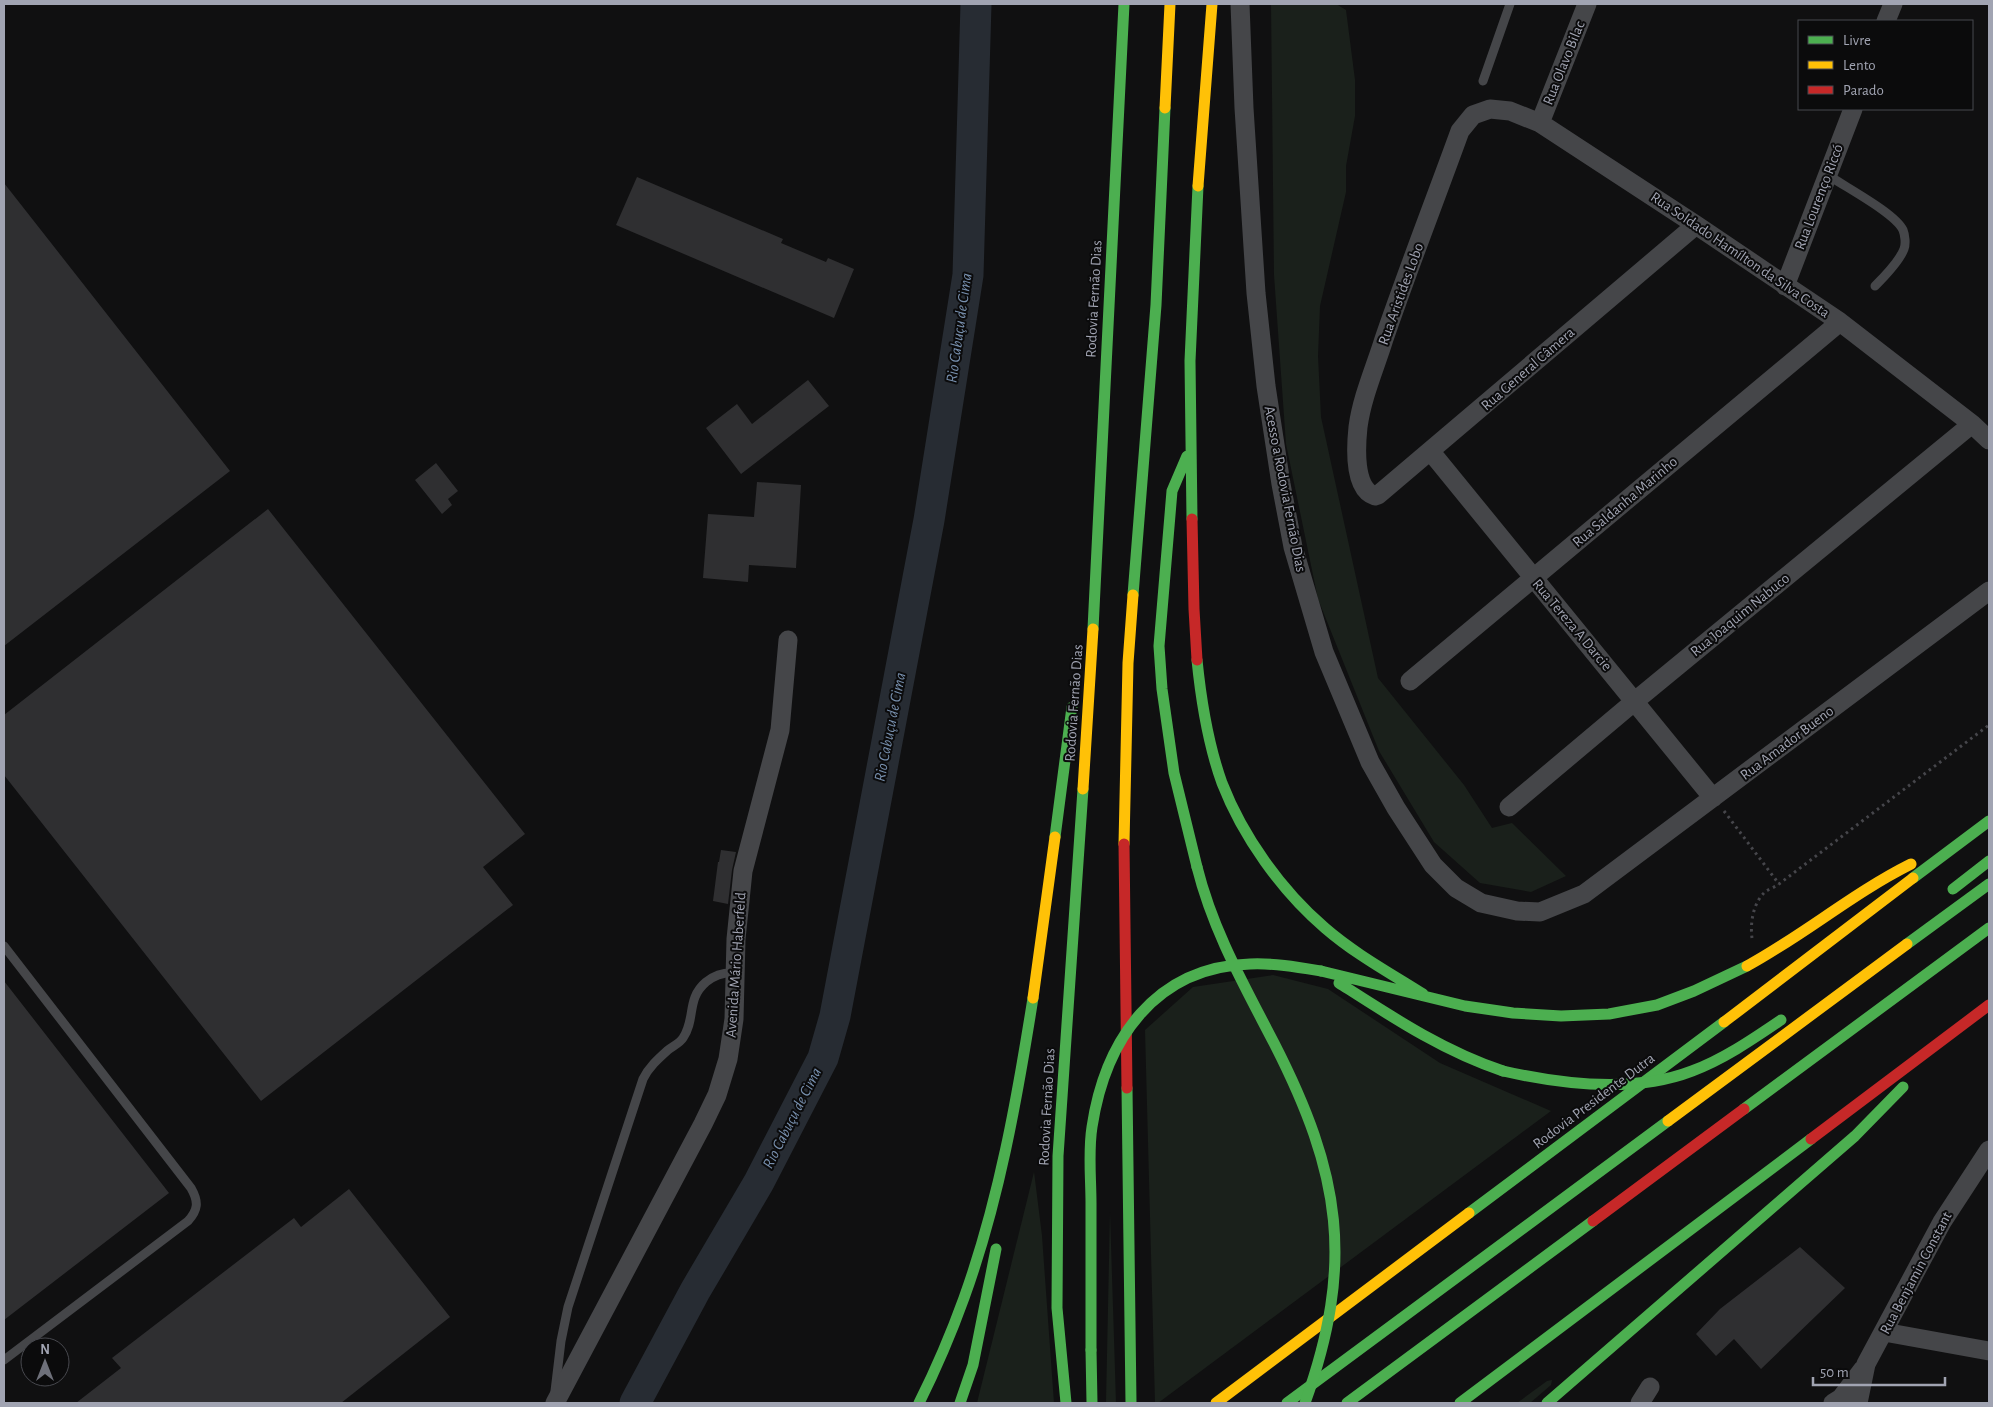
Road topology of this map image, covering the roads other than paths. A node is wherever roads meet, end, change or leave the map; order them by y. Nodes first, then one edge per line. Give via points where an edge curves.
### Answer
1 (1124, 4) edge
2 (1170, 4) edge
3 (1212, 4) edge
4 (1240, 4) edge
5 (1510, 4) edge
6 (1587, 4) edge
7 (1893, 4) edge
8 (1886, 20) edge
9 (1483, 81) dead end
10 (1853, 110) edge
11 (1473, 115) joint
12 (1540, 123) junction
13 (1828, 176) junction
14 (1696, 225) junction
15 (1785, 286) junction
16 (1874, 286) dead end
17 (1840, 322) junction
18 (1972, 424) junction
19 (1989, 440) edge
20 (1190, 448) junction
21 (1431, 452) junction
22 (1360, 482) joint
23 (1533, 578) junction
24 (1094, 582) junction
25 (1989, 591) edge
26 (788, 640) dead end
27 (1079, 652) dead end
28 (1410, 681) dead end
29 (1073, 700) dead end
30 (1635, 701) junction
31 (1714, 798) junction
32 (1509, 807) dead end
33 (1989, 821) edge
34 (1947, 852) junction
35 (1989, 861) edge
36 (1989, 884) edge
37 (1584, 894) joint
38 (1943, 897) dead end
39 (1989, 928) edge
40 (4, 946) edge
41 (1321, 971) junction
42 (735, 973) junction
43 (1423, 994) junction
44 (1989, 1004) edge
45 (1785, 1017) dead end
46 (1969, 1020) junction
47 (1026, 1053) junction
48 (1027, 1096) dead end
49 (1989, 1150) edge
50 (1000, 1235) dead end
51 (1884, 1332) junction
52 (1989, 1351) edge
53 (4, 1360) edge
54 (1866, 1364) junction
55 (1130, 1384) junction
56 (1650, 1387) dead end
57 (554, 1403) edge
58 (920, 1403) edge
59 (960, 1403) edge
60 (1066, 1403) edge
61 (1092, 1403) edge
62 (1131, 1403) edge
63 (1137, 1403) edge
64 (1216, 1403) edge
65 (1287, 1403) edge
66 (1305, 1403) edge
67 (1347, 1403) edge
68 (1460, 1403) edge
69 (1547, 1403) edge
70 (1640, 1403) edge
71 (1833, 1403) edge
72 (1858, 1403) edge

1 - 24 highway, Rodovia Fernão Dias
2 - 55 highway via 1156,305 1126,712 1124,895
3 - 20 highway via 1191,308
4 - 37 street, Acesso a Rodovia Fernão Dias via 1256,293 1266,386 1293,547 1324,652 1370,762 1433,865 1456,888 1481,903 1517,911 1540,912
5 - 9 lane
6 - 12 street, Rua Olavo Bilac
7 - 8 street
10 - 13 street, Rua Lourenço Riccó
11 - 12 street, Rua Soldado Hamílton da Silva Costa via 1490,109 1510,110
11 - 22 street, Rua Aristides Lobo via 1460,131 1365,397 1356,451
12 - 14 street, Rua Soldado Hamílton da Silva Costa
13 - 15 street, Rua Lourenço Riccó
13 - 16 lane via 1894,218 1903,229 1904,250
14 - 15 street, Rua Soldado Hamílton da Silva Costa
14 - 21 street, Rua General Câmera
15 - 17 street, Rua Soldado Hamílton da Silva Costa
17 - 18 street, Rua Soldado Hamílton da Silva Costa
17 - 23 street, Rua Saldanha Marinho
18 - 19 street, Rua Soldado Hamílton da Silva Costa
18 - 30 street, Rua Joaquim Nabuco
20 - 43 highway via 1193,604 1199,682 1206,724 1223,785 1258,849 1293,894 1350,947
20 - 66 highway, bridge via 1172,490 1159,646 1166,722 1196,867 1216,928 1308,1115 1326,1170 1335,1226 1336,1284 1325,1346
21 - 22 street, Rua General Câmera via 1378,495 1365,491
21 - 23 street, Rua Tereza A Darcie
23 - 28 street, Rua Saldanha Marinho
23 - 30 street, Rua Tereza A Darcie
24 - 27 highway
24 - 60 highway, Rodovia Fernão Dias via 1092,659 1058,1156 1057,1308
25 - 31 street, Rua Amador Bueno
26 - 42 street, Avenida Mário Haberfeld via 780,730 743,870
29 - 47 highway
30 - 31 street, Rua Tereza A Darcie
30 - 32 street, Rua Joaquim Nabuco
31 - 37 street, Rua Amador Bueno
33 - 34 highway, Rodovia Presidente Dutra
34 - 43 highway via 1895,871 1754,962 1657,1004 1624,1012 1548,1017 1463,1005
34 - 64 highway, Rodovia Presidente Dutra
35 - 38 highway
36 - 65 highway
39 - 67 highway
40 - 53 lane via 191,1188 197,1198 197,1206 188,1221
41 - 43 highway
41 - 45 highway, bridge via 1425,1038 1463,1057 1503,1072 1545,1081 1587,1085 1650,1081 1690,1072 1733,1051
41 - 61 highway, bridge via 1271,963 1212,968 1169,986 1144,1009 1124,1036 1100,1090 1091,1134
42 - 57 street, Avenida Mário Haberfeld via 731,1043 717,1095
42 - 57 lane via 717,975 698,990 683,1039 656,1062 643,1079 568,1307
44 - 46 highway
46 - 68 highway
46 - 69 highway via 1855,1136
47 - 48 highway
47 - 58 highway via 1005,1155 965,1296
49 - 51 street, Rua Benjamin Constant via 1942,1222
50 - 59 highway via 973,1365
51 - 52 street
51 - 54 street, Rua Benjamin Constant
54 - 71 street via 1841,1398
54 - 72 street, Rua Benjamin Constant
55 - 62 highway
55 - 63 highway
56 - 70 street

